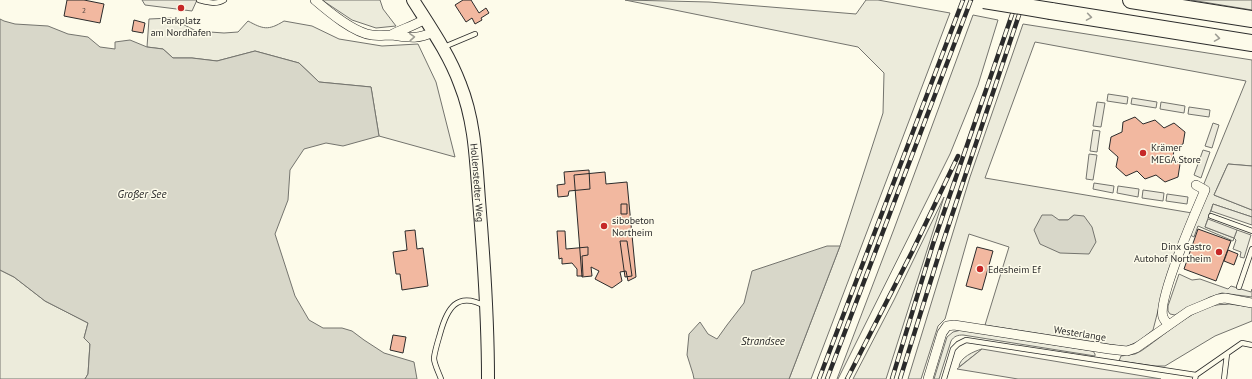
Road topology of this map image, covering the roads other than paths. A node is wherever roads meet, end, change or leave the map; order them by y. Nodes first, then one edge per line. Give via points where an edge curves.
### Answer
1 (199, 0) edge
2 (224, 0) edge
3 (315, 0) edge
4 (413, 0) edge
5 (984, 0) edge
6 (1132, 0) edge
7 (1252, 19) edge
8 (425, 20) junction
9 (433, 32) junction
10 (475, 34) dead end
11 (391, 35) junction
12 (1252, 43) edge
13 (442, 48) junction
14 (1196, 185) dead end
15 (1211, 216) dead end
16 (1252, 231) edge
17 (1252, 249) edge
18 (1240, 287) dead end
19 (1252, 303) edge
20 (487, 306) junction
21 (1168, 325) junction
22 (1252, 345) edge
23 (1109, 349) junction
24 (1227, 354) junction
25 (1108, 362) junction
26 (1195, 377) edge
27 (441, 379) edge
28 (488, 379) edge
29 (928, 379) edge
30 (944, 379) edge
31 (1224, 379) edge

1 - 2 lane via 214,3
3 - 11 street via 355,30 371,35
4 - 8 main road, Hollenstedter Weg
5 -> 12 highway, bridge
6 - 7 highway
8 - 9 main road, Hollenstedter Weg
8 - 11 street
11 -> 9 street via 406,38
9 - 13 main road, Hollenstedter Weg
10 - 13 lane
13 - 20 main road, Hollenstedter Weg via 461,85 473,131
14 - 21 street via 1205,190 1175,264 1163,304 1163,317
15 - 16 lane
17 - 18 lane
19 - 21 street, Westerlange via 1218,299 1189,311
20 - 27 lane via 466,300 449,309 434,360
20 - 28 main road, Hollenstedter Weg
21 - 23 street, Westerlange via 1136,348
22 - 24 lane via 1242,343
23 - 25 lane
23 - 29 street, Westerlange via 947,326 942,333
24 - 26 lane
24 - 31 lane
25 - 26 lane
25 - 30 lane via 966,340 953,349

